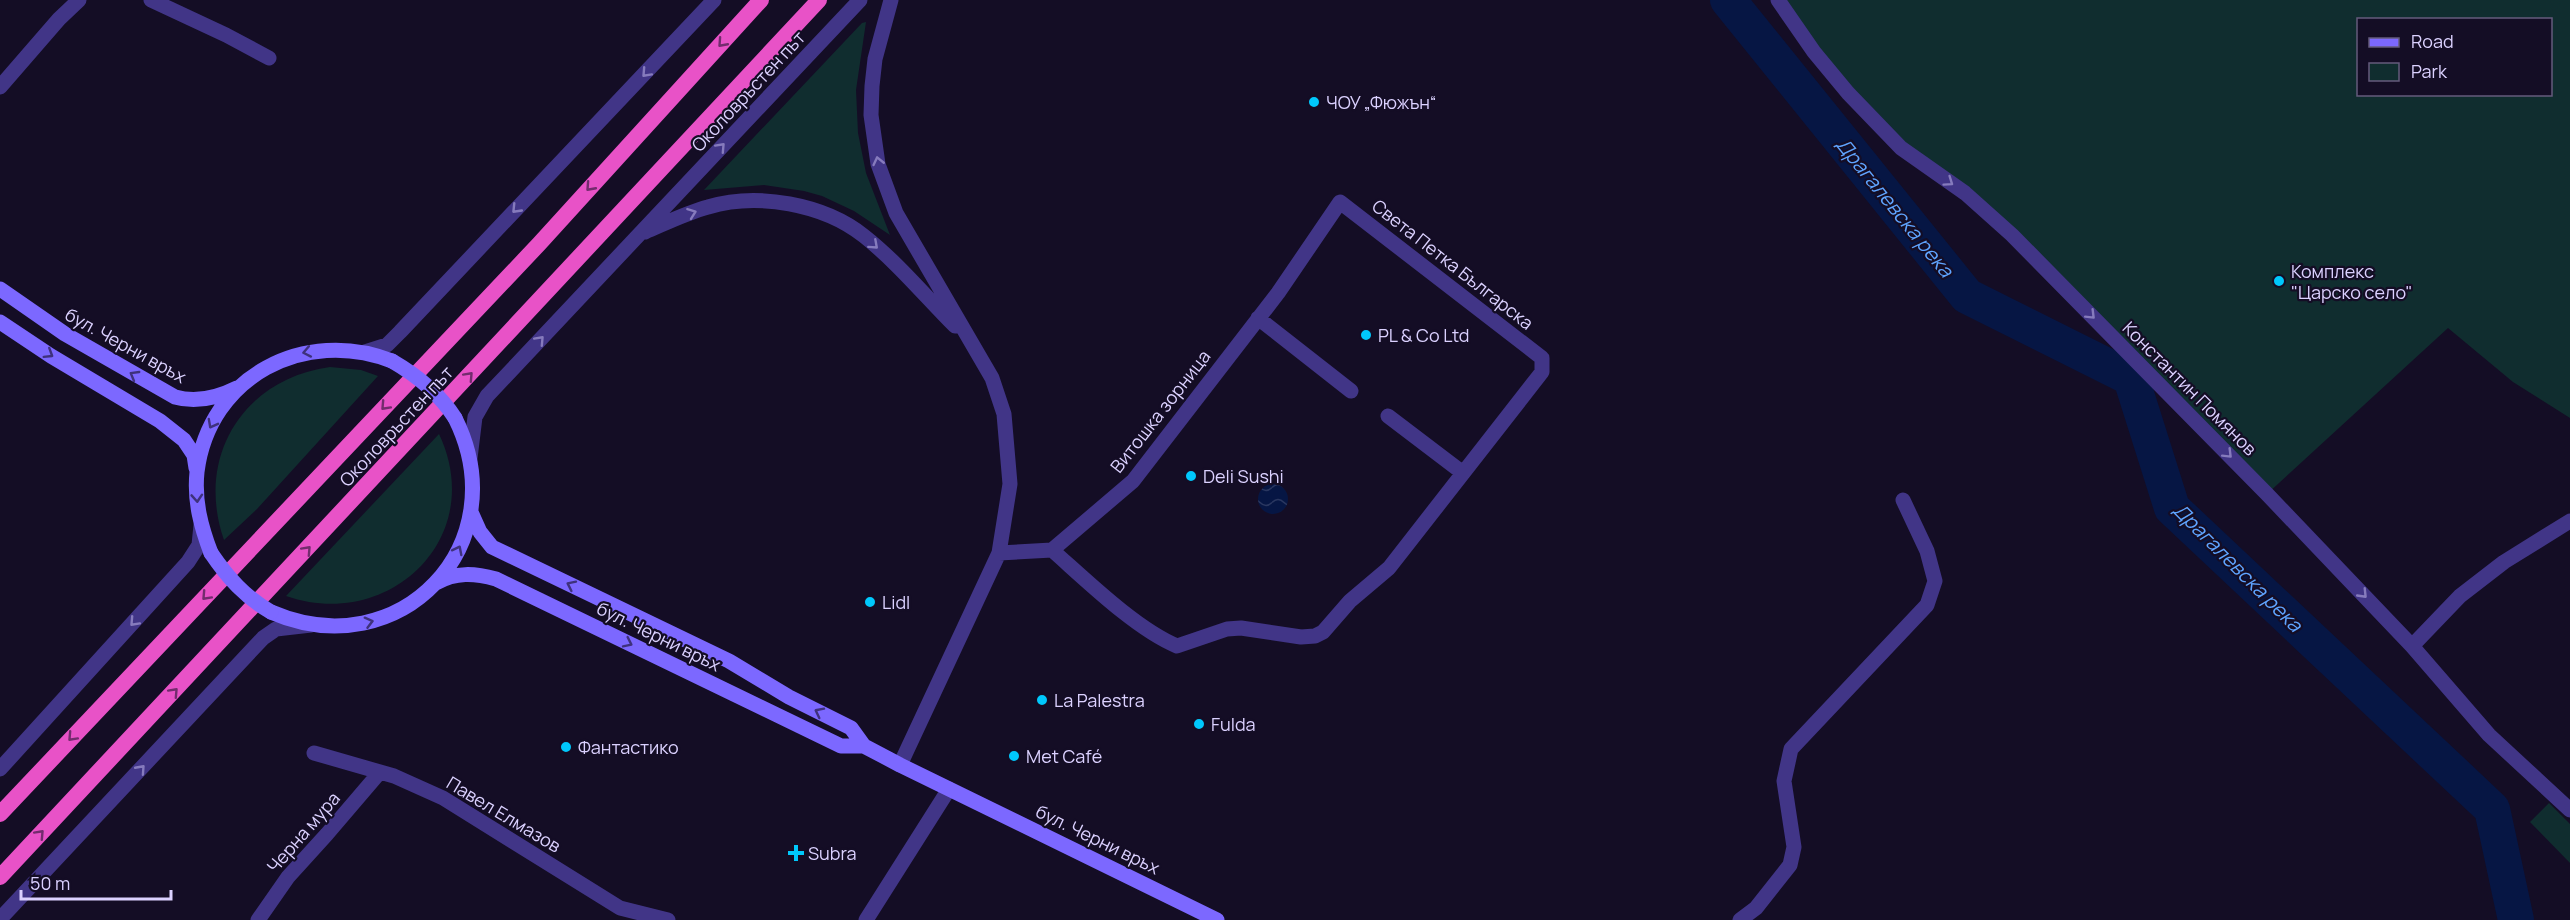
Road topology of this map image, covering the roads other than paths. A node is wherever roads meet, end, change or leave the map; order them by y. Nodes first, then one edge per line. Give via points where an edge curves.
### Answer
1 (79, 0) edge
2 (714, 0) edge
3 (761, 0) edge
4 (819, 0) edge
5 (860, 0) edge
6 (891, 0) edge
7 (1778, 0) edge
8 (160, 2) edge
9 (269, 58) dead end
10 (0, 87) edge
11 (1340, 202) joint
12 (638, 236) junction
13 (0, 289) edge
14 (1258, 318) junction
15 (0, 322) edge
16 (971, 344) junction
17 (365, 352) junction
18 (242, 385) junction
19 (1351, 391) dead end
20 (1388, 416) dead end
21 (470, 458) junction
22 (197, 471) junction
23 (1463, 473) junction
24 (1903, 500) dead end
25 (471, 512) junction
26 (2570, 521) edge
27 (201, 525) junction
28 (1052, 550) junction
29 (999, 553) junction
30 (435, 583) junction
31 (311, 625) junction
32 (2412, 646) junction
33 (864, 746) junction
34 (314, 753) dead end
35 (900, 765) junction
36 (0, 769) edge
37 (380, 772) junction
38 (949, 789) junction
39 (2570, 810) edge
40 (0, 814) edge
41 (0, 877) edge
42 (0, 919) edge
43 (258, 920) edge
44 (668, 920) edge
45 (866, 920) edge
46 (1217, 920) edge
47 (1740, 920) edge

1 - 10 street
2 -> 17 street via 400,333 387,345
3 -> 40 highway, Околовръстен път via 531,252
41 -> 4 highway, Околовръстен път
12 -> 5 street, Околовръстен път
16 -> 6 street via 896,213 878,164 871,115 872,86 875,58
7 -> 32 street, Константин Помянов via 1848,93 1902,148 1965,193 2012,235
8 - 9 street
11 - 14 street, Витошка зорница
11 - 23 street, Света Петка Българска via 1542,358 1542,372
12 -> 16 street via 710,206 734,201 802,207 862,234
21 -> 12 street, Околовръстен път via 481,404
18 -> 13 main road, бул. Черни връх via 208,399 175,397 64,334
14 - 19 street
14 - 28 street, Витошка зорница via 1133,481
15 -> 22 main road via 165,424 194,454
16 - 29 street via 992,378 1004,414 1010,484
17 -> 18 main road via 332,349 298,354 261,370
17 - 21 main road, bridge via 392,361 435,392 455,418
18 -> 22 main road via 229,397 213,423
20 - 23 street
21 - 25 main road via 474,490
22 -> 27 main road
23 - 28 street via 1389,568 1315,636 1227,629 1177,646 1162,640 1098,591
24 - 47 street via 1927,551 1935,582 1927,605 1791,749 1784,781 1794,847 1790,865 1756,908
30 -> 25 main road via 456,556
33 -> 25 main road, бул. Черни връх via 851,728 729,662 492,547
26 - 32 street via 2504,562 2460,597
27 - 31 main road, bridge via 211,553 233,583 271,612
27 -> 36 street via 199,545 188,562
28 - 29 street
29 - 35 street
31 -> 30 main road via 349,626 380,619 413,603
30 -> 33 main road, бул. Черни връх via 462,574 496,579 841,746
42 -> 31 street via 262,638 276,629
32 - 39 street, Константин Помянов via 2489,735
33 - 35 main road, бул. Черни връх
34 - 37 street, Павел Елмазов
35 - 38 main road, бул. Черни връх
37 - 43 street, Черна мура via 288,877
37 - 44 street, Павел Елмазов via 442,798 620,908
38 - 45 street
38 - 46 main road, бул. Черни връх

